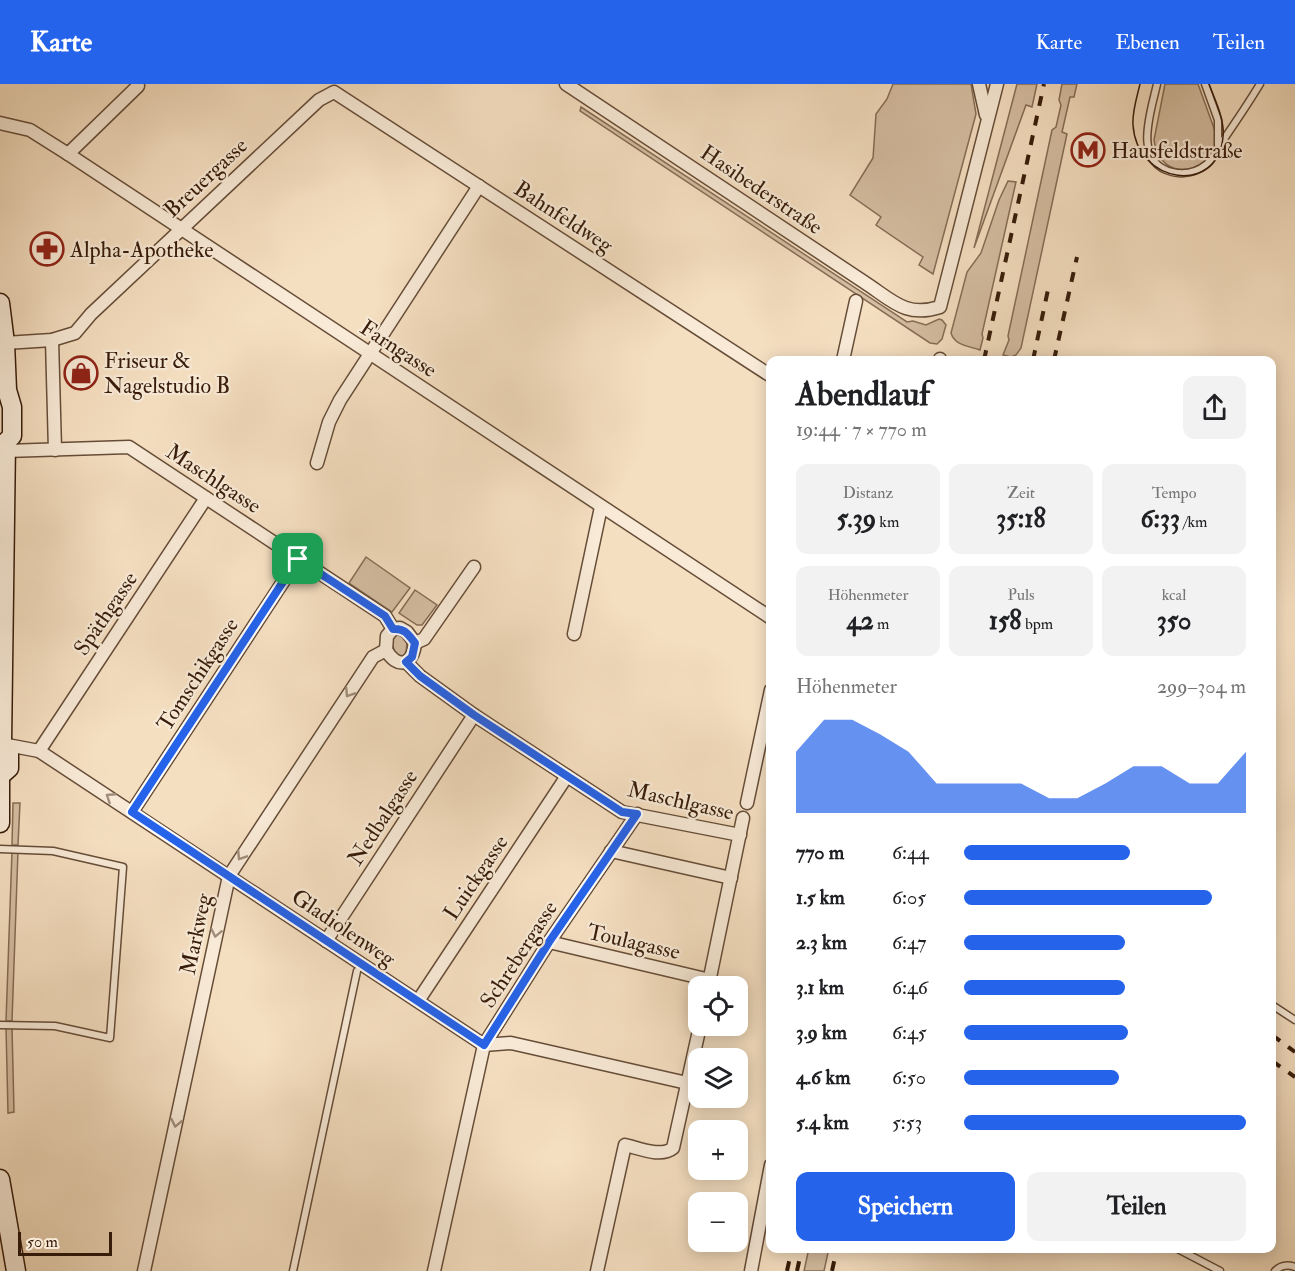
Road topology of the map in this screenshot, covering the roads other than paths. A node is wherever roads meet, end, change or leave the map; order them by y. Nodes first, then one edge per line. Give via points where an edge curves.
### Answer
1 (566, 84) edge
2 (979, 84) edge
3 (997, 84) edge
4 (1157, 84) edge
5 (1205, 84) edge
6 (1260, 84) edge
7 (138, 86) dead end
8 (334, 92) joint
9 (987, 119) junction
10 (0, 123) edge
11 (1217, 149) junction
12 (68, 154) junction
13 (479, 186) junction
14 (180, 230) junction
15 (856, 302) dead end
16 (0, 303) edge
17 (52, 340) junction
18 (5, 343) junction
19 (369, 353) junction
20 (844, 356) edge
21 (766, 372) edge
22 (3, 397) edge
23 (4, 443) edge
24 (55, 450) junction
25 (317, 463) dead end
26 (206, 498) junction
27 (601, 507) junction
28 (298, 559) junction
29 (474, 567) dead end
30 (766, 615) edge
31 (393, 629) junction
32 (574, 634) dead end
33 (415, 643) junction
34 (386, 650) junction
35 (406, 662) junction
36 (766, 713) edge
37 (474, 715) junction
38 (1, 746) edge
39 (39, 751) junction
40 (0, 774) edge
41 (567, 776) junction
42 (747, 802) dead end
43 (132, 812) junction
44 (637, 814) junction
45 (743, 818) dead end
46 (0, 823) edge
47 (740, 835) junction
48 (0, 849) edge
49 (611, 852) junction
50 (229, 876) junction
51 (731, 878) junction
52 (326, 941) junction
53 (549, 942) junction
54 (357, 971) dead end
55 (711, 976) edge
56 (688, 978) edge
57 (418, 1001) junction
58 (1276, 1008) edge
59 (1295, 1020) edge
60 (0, 1025) edge
61 (698, 1036) edge
62 (484, 1045) junction
63 (687, 1083) junction
64 (0, 1179) edge
65 (766, 1192) edge
66 (1186, 1253) edge
67 (1295, 1267) edge
68 (16, 1271) edge
69 (144, 1271) edge
70 (293, 1271) edge
71 (434, 1271) edge
72 (597, 1271) edge
73 (751, 1271) edge
74 (1220, 1271) edge
75 (1275, 1271) edge

1 - 9 street, Hasibederstraße via 914,312 940,307
2 - 9 street
3 - 9 street
4 - 11 lane via 1146,138 1155,162 1168,171 1197,171 1213,158
5 - 11 lane via 1218,120
6 - 11 lane
7 - 12 street
8 - 13 street, Bahnfeldweg
8 - 14 street, Breuergasse via 319,100
10 - 12 street, Farngasse via 30,130
12 - 14 street, Farngasse
13 - 19 street
13 - 21 street, Bahnfeldweg
14 - 17 street, Breuergasse via 75,333
14 - 19 street, Farngasse
15 - 20 street
16 - 18 street
17 - 18 street
17 - 24 street
18 - 22 street
19 - 25 street via 339,400
19 - 27 street, Farngasse
22 - 23 street via 12,407 12,436
23 - 24 street, Maschlgasse
23 - 38 street
24 - 26 street, Maschlgasse via 129,447
26 - 28 street, Maschlgasse
26 - 39 street, Späthgasse
27 - 30 street, Farngasse
27 - 32 street
28 - 31 street, Maschlgasse via 385,616
28 - 43 street, Tomschikgasse
29 - 33 street via 424,639
31 - 33 street via 407,632
31 - 34 street via 387,636
33 - 35 street via 412,657
34 - 35 street via 395,661
34 -> 50 street, Markweg via 373,657
35 - 37 street, Maschlgasse
36 - 42 street
37 - 41 street, Maschlgasse
37 - 52 street, Nedbalgasse
38 - 39 street, Gladiolenweg
38 - 40 street via 9,753 9,768
43 -> 39 street, Gladiolenweg
40 - 46 street
41 - 44 street, Maschlgasse via 622,812
41 - 57 street, Luickgasse
43 - 50 street, Gladiolenweg
44 - 47 street, Maschlgasse
44 - 49 street, Schrebergasse
45 - 47 street
47 - 51 street
48 - 60 lane via 53,851 123,867 110,1038 55,1026
49 - 51 street
49 - 53 street, Schrebergasse
50 - 52 street, Gladiolenweg
50 -> 69 street, Markweg
51 - 55 street
52 - 57 street, Gladiolenweg
53 - 56 street, Toulagasse
53 - 62 street, Schrebergasse
54 - 70 lane
57 - 62 street, Gladiolenweg
58 - 59 lane
61 - 63 street
62 - 63 street via 511,1043
62 - 71 street, Schrebergasse
63 - 72 street via 673,1148 662,1153 625,1145
64 - 68 street
65 - 73 street
66 - 74 lane
67 - 75 lane

